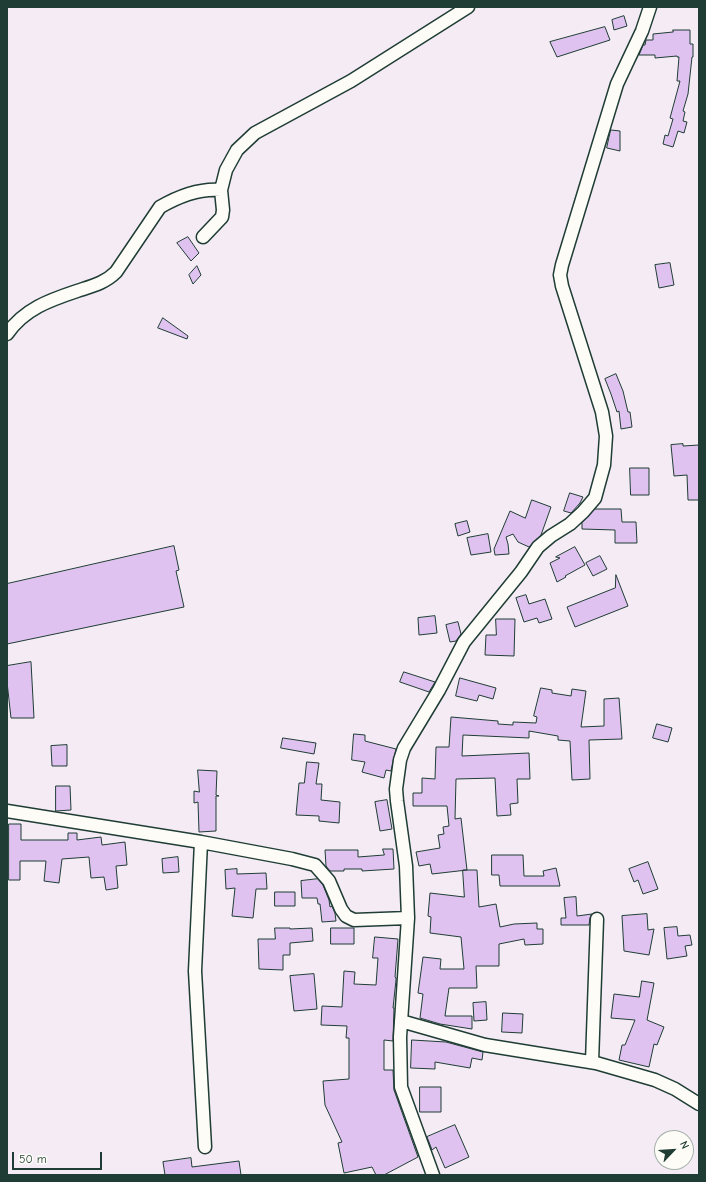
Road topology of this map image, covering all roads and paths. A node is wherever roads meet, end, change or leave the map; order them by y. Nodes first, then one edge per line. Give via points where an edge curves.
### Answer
1 (468, 7) edge
2 (650, 7) edge
3 (221, 190) junction
4 (203, 237) dead end
5 (7, 334) edge
6 (7, 811) edge
7 (202, 842) junction
8 (408, 918) junction
9 (597, 919) dead end
10 (401, 1021) junction
11 (592, 1062) junction
12 (699, 1104) edge
13 (205, 1147) dead end
14 (433, 1175) edge

1 - 3 street via 352,81 255,133 237,150 226,170
2 - 8 street via 642,31 617,84 560,275 602,412 606,436 604,465 594,498 584,512 538,548 464,642 404,748 396,789 406,866
3 - 4 street via 222,217
3 - 5 street via 198,191 160,207 110,277 97,285 50,300 33,309 17,321
6 - 7 street
7 - 8 street via 292,858 315,865 329,881 341,909 346,916 354,920
7 - 13 street via 195,971
8 - 10 street
9 - 11 street
10 - 11 street via 485,1045
10 - 14 street via 401,1087
11 - 12 street via 655,1080

